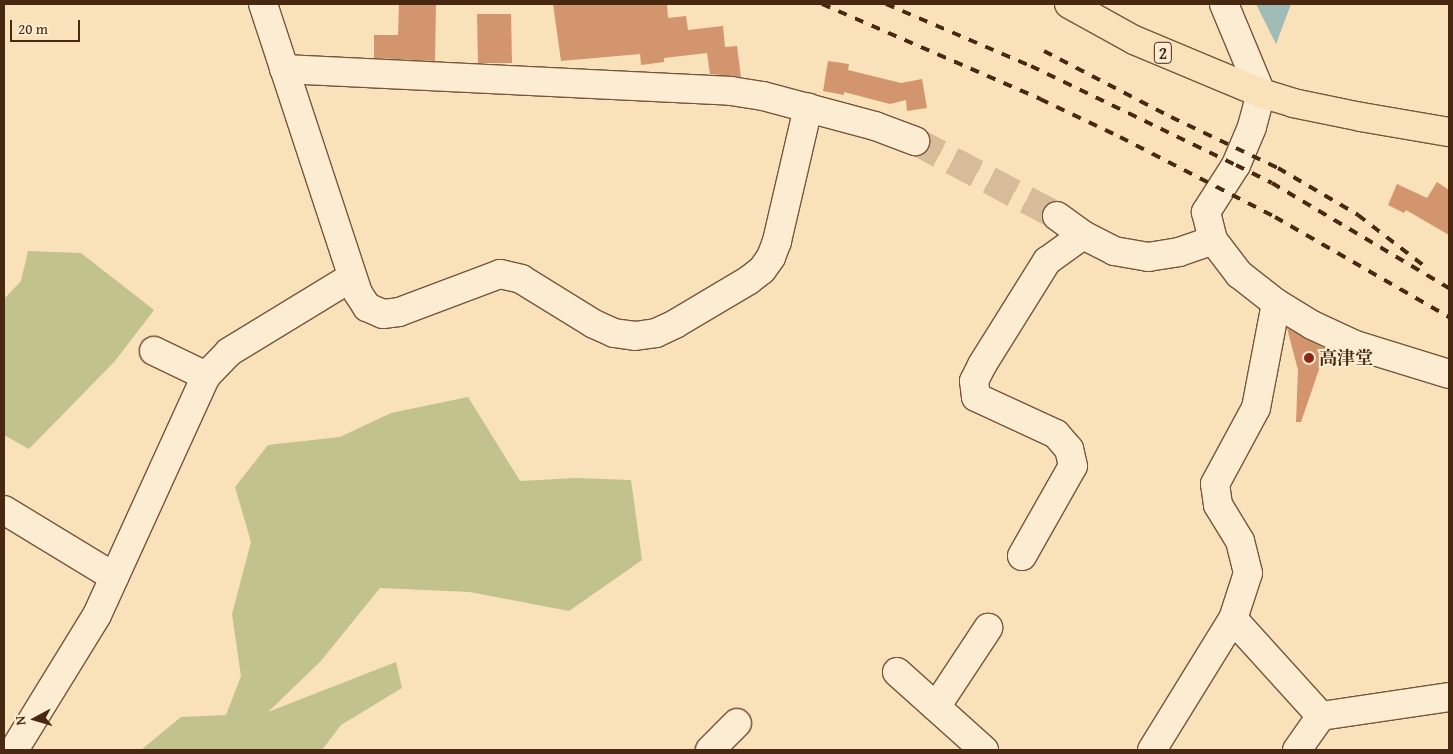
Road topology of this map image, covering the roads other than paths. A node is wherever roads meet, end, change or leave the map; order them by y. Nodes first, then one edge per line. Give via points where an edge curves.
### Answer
1 (263, 4) edge
2 (1069, 4) edge
3 (1224, 4) edge
4 (284, 69) junction
5 (1261, 93) junction
6 (808, 108) junction
7 (1449, 132) edge
8 (915, 142) tunnel mouth
9 (1057, 216) tunnel mouth
10 (1083, 235) junction
11 (1213, 240) junction
12 (352, 277) junction
13 (1276, 303) junction
14 (154, 351) dead end
15 (1449, 374) edge
16 (206, 376) junction
17 (4, 510) edge
18 (1022, 556) dead end
19 (114, 577) junction
20 (1233, 619) junction
21 (988, 628) dead end
22 (897, 672) dead end
23 (1449, 697) edge
24 (936, 707) junction
25 (1321, 716) junction
26 (737, 722) dead end
27 (14, 750) edge
28 (710, 750) edge
29 (984, 750) edge
30 (1152, 750) edge
31 (1297, 750) edge

1 - 4 street
2 - 5 highway, 2 via 1134,40
3 - 5 street
4 - 6 street via 723,90
4 - 12 street
5 - 7 highway, 2 via 1293,103
5 - 11 street via 1252,127 1236,164 1206,212
6 - 8 street via 875,126
6 - 12 street via 771,257 749,280 656,333 634,336 614,333 521,279 500,274 399,312 383,314 367,307
9 - 10 street
10 - 11 street via 1114,252 1148,257 1180,252
10 - 18 street via 1047,261 974,381 976,397 1056,434 1069,448 1073,466
11 - 13 street via 1239,274
12 - 16 street via 229,352
13 - 15 street via 1312,325 1355,345
13 - 20 street via 1256,408 1215,484 1218,505 1240,541 1248,573
14 - 16 street
16 - 19 street
17 - 19 street
19 - 27 street via 97,615
20 - 25 street
20 - 30 street
21 - 24 street
22 - 24 street
23 - 25 street
24 - 29 street
25 - 31 street
26 - 28 street

